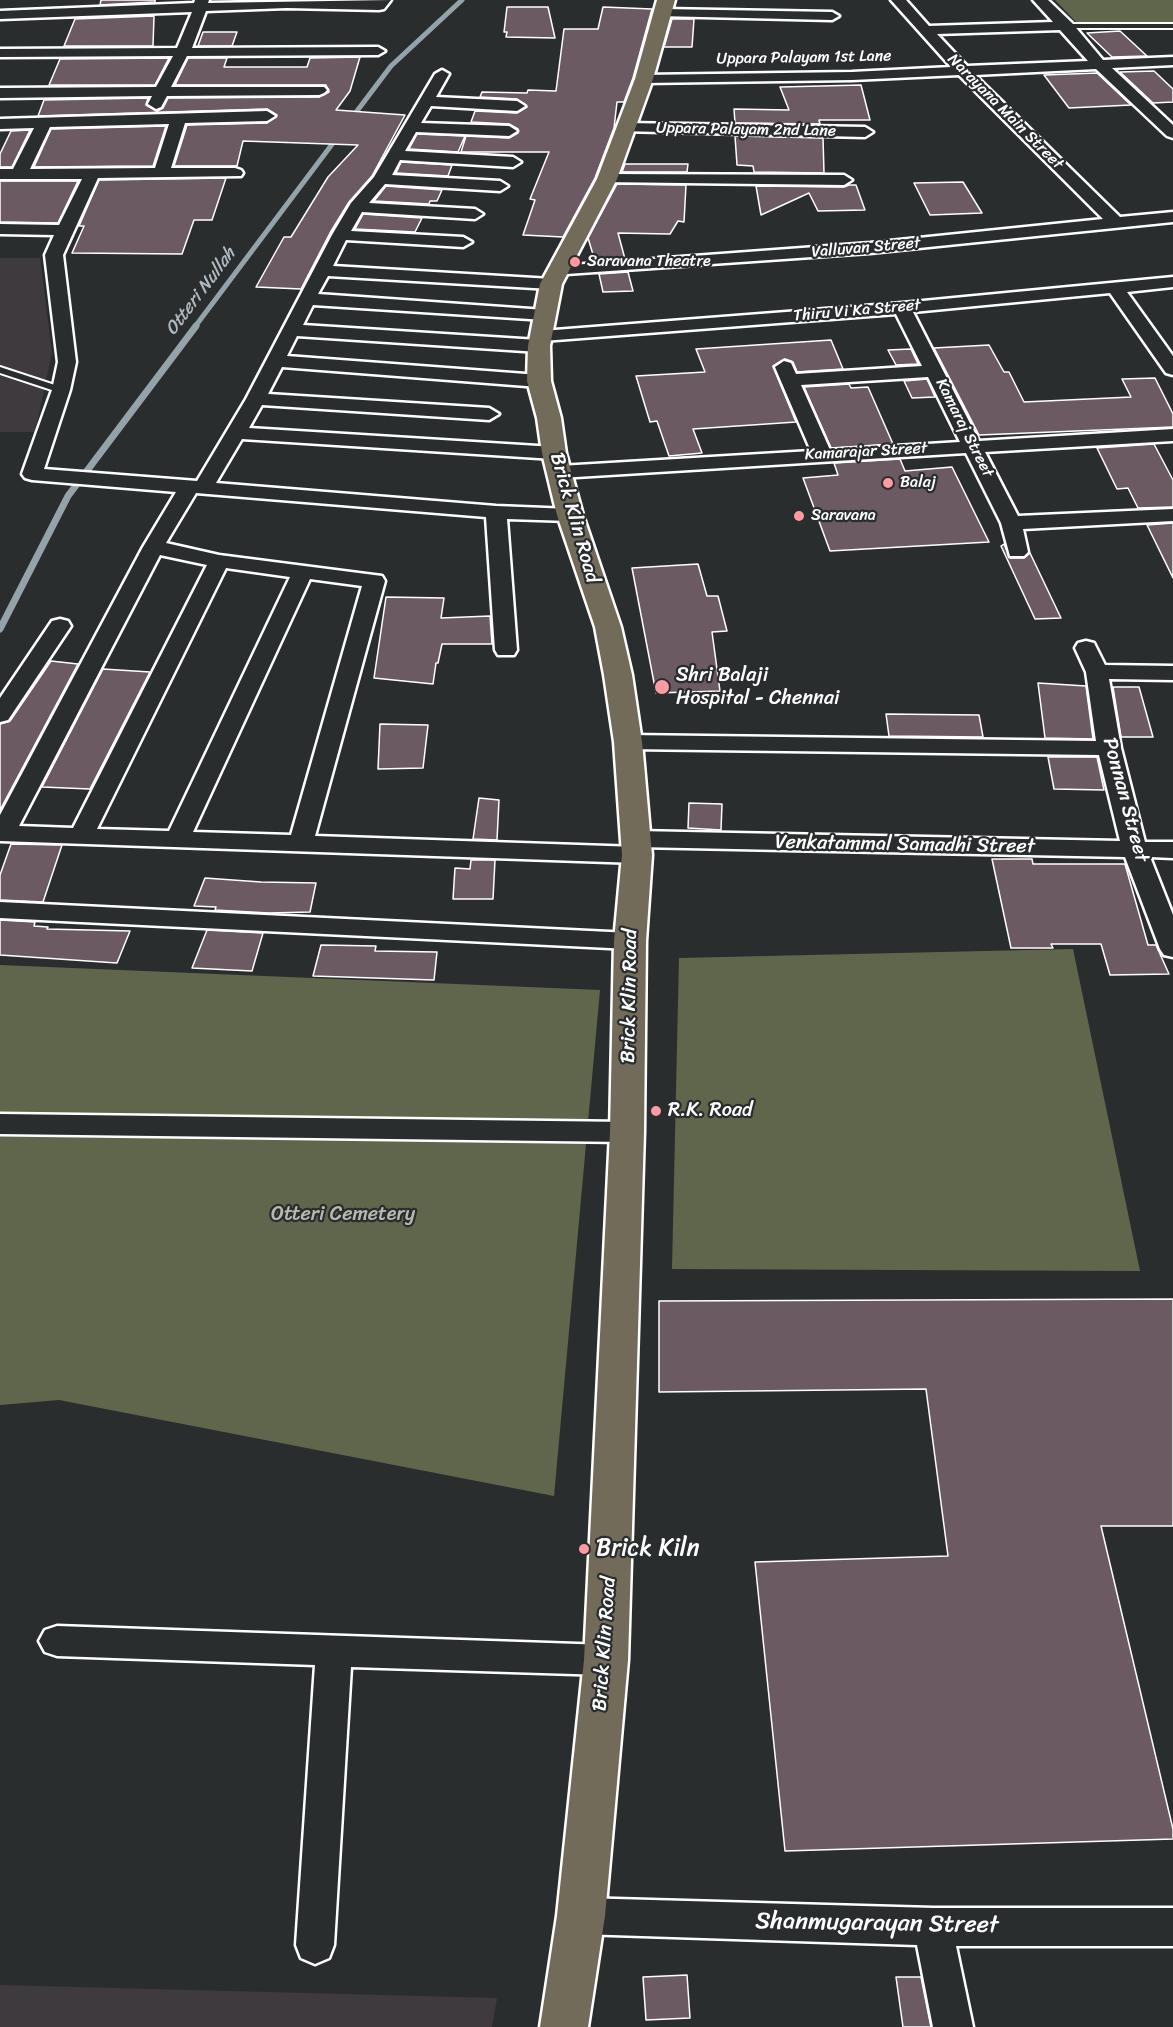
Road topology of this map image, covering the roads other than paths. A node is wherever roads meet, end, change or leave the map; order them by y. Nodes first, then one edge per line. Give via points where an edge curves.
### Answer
1 (384, 0) edge
2 (826, 0) edge
3 (898, 0) edge
4 (1040, 0) edge
5 (201, 3) edge
6 (664, 7) edge
7 (0, 15) edge
8 (1067, 26) junction
9 (1173, 26) edge
10 (924, 30) junction
11 (185, 50) junction
12 (378, 51) dead end
13 (0, 53) edge
14 (1173, 61) edge
15 (1101, 66) junction
16 (964, 72) junction
17 (442, 74) dead end
18 (644, 79) junction
19 (319, 90) dead end
20 (161, 91) junction
21 (0, 93) edge
22 (427, 101) junction
23 (517, 106) dead end
24 (267, 116) dead end
25 (150, 119) junction
26 (178, 120) junction
27 (44, 123) junction
28 (0, 124) edge
29 (411, 127) junction
30 (626, 128) junction
31 (509, 131) dead end
32 (865, 132) dead end
33 (1173, 133) edge
34 (395, 155) junction
35 (513, 162) dead end
36 (235, 173) dead end
37 (0, 174) edge
38 (19, 174) junction
39 (161, 174) junction
40 (92, 175) junction
41 (381, 179) junction
42 (607, 179) junction
43 (844, 180) dead end
44 (500, 186) dead end
45 (357, 207) junction
46 (475, 214) dead end
47 (1173, 217) edge
48 (1114, 222) junction
49 (0, 230) edge
50 (65, 230) junction
51 (339, 236) junction
52 (463, 242) dead end
53 (321, 270) junction
54 (1173, 282) edge
55 (1115, 288) junction
56 (307, 299) junction
57 (902, 308) junction
58 (547, 311) junction
59 (291, 330) junction
60 (275, 362) junction
61 (1173, 369) edge
62 (0, 370) edge
63 (935, 371) junction
64 (539, 381) junction
65 (61, 390) junction
66 (256, 399) junction
67 (489, 414) dead end
68 (236, 433) junction
69 (1173, 435) edge
70 (974, 447) junction
71 (822, 454) junction
72 (557, 462) junction
73 (197, 486) junction
74 (495, 512) junction
75 (570, 515) junction
76 (1173, 515) edge
77 (1011, 523) junction
78 (153, 547) junction
79 (1017, 552) dead end
80 (219, 561) junction
81 (303, 572) junction
82 (60, 626) dead end
83 (1086, 648) dead end
84 (506, 650) dead end
85 (1097, 672) junction
86 (1173, 673) edge
87 (0, 715) edge
88 (628, 742) junction
89 (1109, 748) junction
90 (1, 833) edge
91 (81, 836) junction
92 (177, 840) junction
93 (301, 843) junction
94 (637, 847) junction
95 (1135, 850) junction
96 (1173, 850) edge
97 (0, 910) edge
98 (630, 941) junction
99 (1173, 949) edge
100 (0, 1124) edge
101 (627, 1132) junction
102 (57, 1641) dead end
103 (334, 1651) junction
104 (606, 1660) junction
105 (581, 1916) junction
106 (933, 1928) junction
107 (1173, 1928) edge
108 (315, 1945) dead end
109 (564, 2027) edge
110 (953, 2027) edge

1 - 5 street via 379,6
2 - 6 street via 834,22
3 - 10 street, Narayana Main Street
4 - 8 street
5 - 7 street
5 - 11 street
6 - 18 main road, Brick Klin Road
8 - 9 lane
8 - 10 street
8 - 15 street
10 - 16 street, Narayana Main Street
11 - 12 street
11 - 13 street
11 - 20 street
14 - 15 street, Uppara Palayam 1st Lane
15 - 16 street, Uppara Palayam 1st Lane
15 - 33 street
16 - 18 street, Uppara Palayam 1st Lane
16 - 48 street, Narayana Main Street
17 - 22 street
18 - 30 main road, Brick Klin Road
19 - 20 street
20 - 21 street
20 - 25 street
22 - 23 street
22 - 29 street
24 - 26 street
25 - 26 street
25 - 27 street
26 - 39 street
27 - 28 street
27 - 38 street
29 - 31 street
29 - 34 street
30 - 32 street, Uppara Palayam 2nd Lane
30 - 42 main road, Brick Klin Road
34 - 35 street
34 - 41 street
36 - 39 street
37 - 38 street
38 - 40 street
39 - 40 street
40 - 50 street
41 - 44 street
41 - 45 street
42 - 43 street
42 - 58 main road, Brick Klin Road
45 - 46 street
45 - 51 street
47 - 48 street, Valluvan Street
48 - 58 street, Valluvan Street via 870,248
49 - 50 street
50 - 65 street via 54,255 67,362
51 - 52 street
51 - 53 street
53 - 56 street
53 - 58 street
54 - 55 street, Thiru Vi Ka Street
55 - 57 street, Thiru Vi Ka Street
55 - 61 street
56 - 58 street
56 - 59 street
57 - 58 street, Thiru Vi Ka Street
57 - 63 street, Kamaraj Street
58 - 59 street
58 - 64 main road, Brick Klin Road
59 - 60 street
60 - 64 street
60 - 66 street
62 - 65 lane
63 - 70 street, Kamaraj Street
63 - 71 street via 787,374
64 - 72 main road, Brick Klin Road
65 - 73 street via 32,474
66 - 67 street
66 - 68 street
68 - 72 street, Kamarajar Street
68 - 73 street
69 - 70 street, Kamarajar Street
70 - 71 street, Kamarajar Street
70 - 77 street, Kamaraj Street
71 - 72 street, Kamarajar Street
72 - 75 main road, Brick Klin Road
73 - 74 street
73 - 78 street
74 - 75 street
74 - 84 street
75 - 88 main road, Brick Klin Road via 608,627
76 - 77 street
77 - 79 street, Kamaraj Street
78 - 80 street
78 - 90 street
80 - 81 street
80 - 91 street
81 - 92 street
81 - 93 street via 374,581
82 - 87 street
83 - 85 street, Ponnan Street
85 - 86 street
85 - 89 street, Ponnan Street
88 - 89 street
88 - 94 main road, Brick Klin Road
89 - 95 street, Ponnan Street
90 - 91 street, Venkatammal Samadhi Street
91 - 92 street, Venkatammal Samadhi Street
92 - 93 street, Venkatammal Samadhi Street
93 - 94 street, Venkatammal Samadhi Street
94 - 95 street, Venkatammal Samadhi Street
94 - 98 main road, Brick Klin Road
95 - 96 street, Venkatammal Samadhi Street
95 - 99 street, Ponnan Street
97 - 98 street
98 - 101 main road, Brick Klin Road
100 - 101 street
101 - 104 main road, Brick Klin Road
102 - 103 street
103 - 104 street
103 - 108 street
104 - 105 main road, Brick Klin Road
105 - 106 street, Shanmugarayan Street
105 - 109 main road, Brick Klin Road
106 - 107 street, Shanmugarayan Street
106 - 110 street

